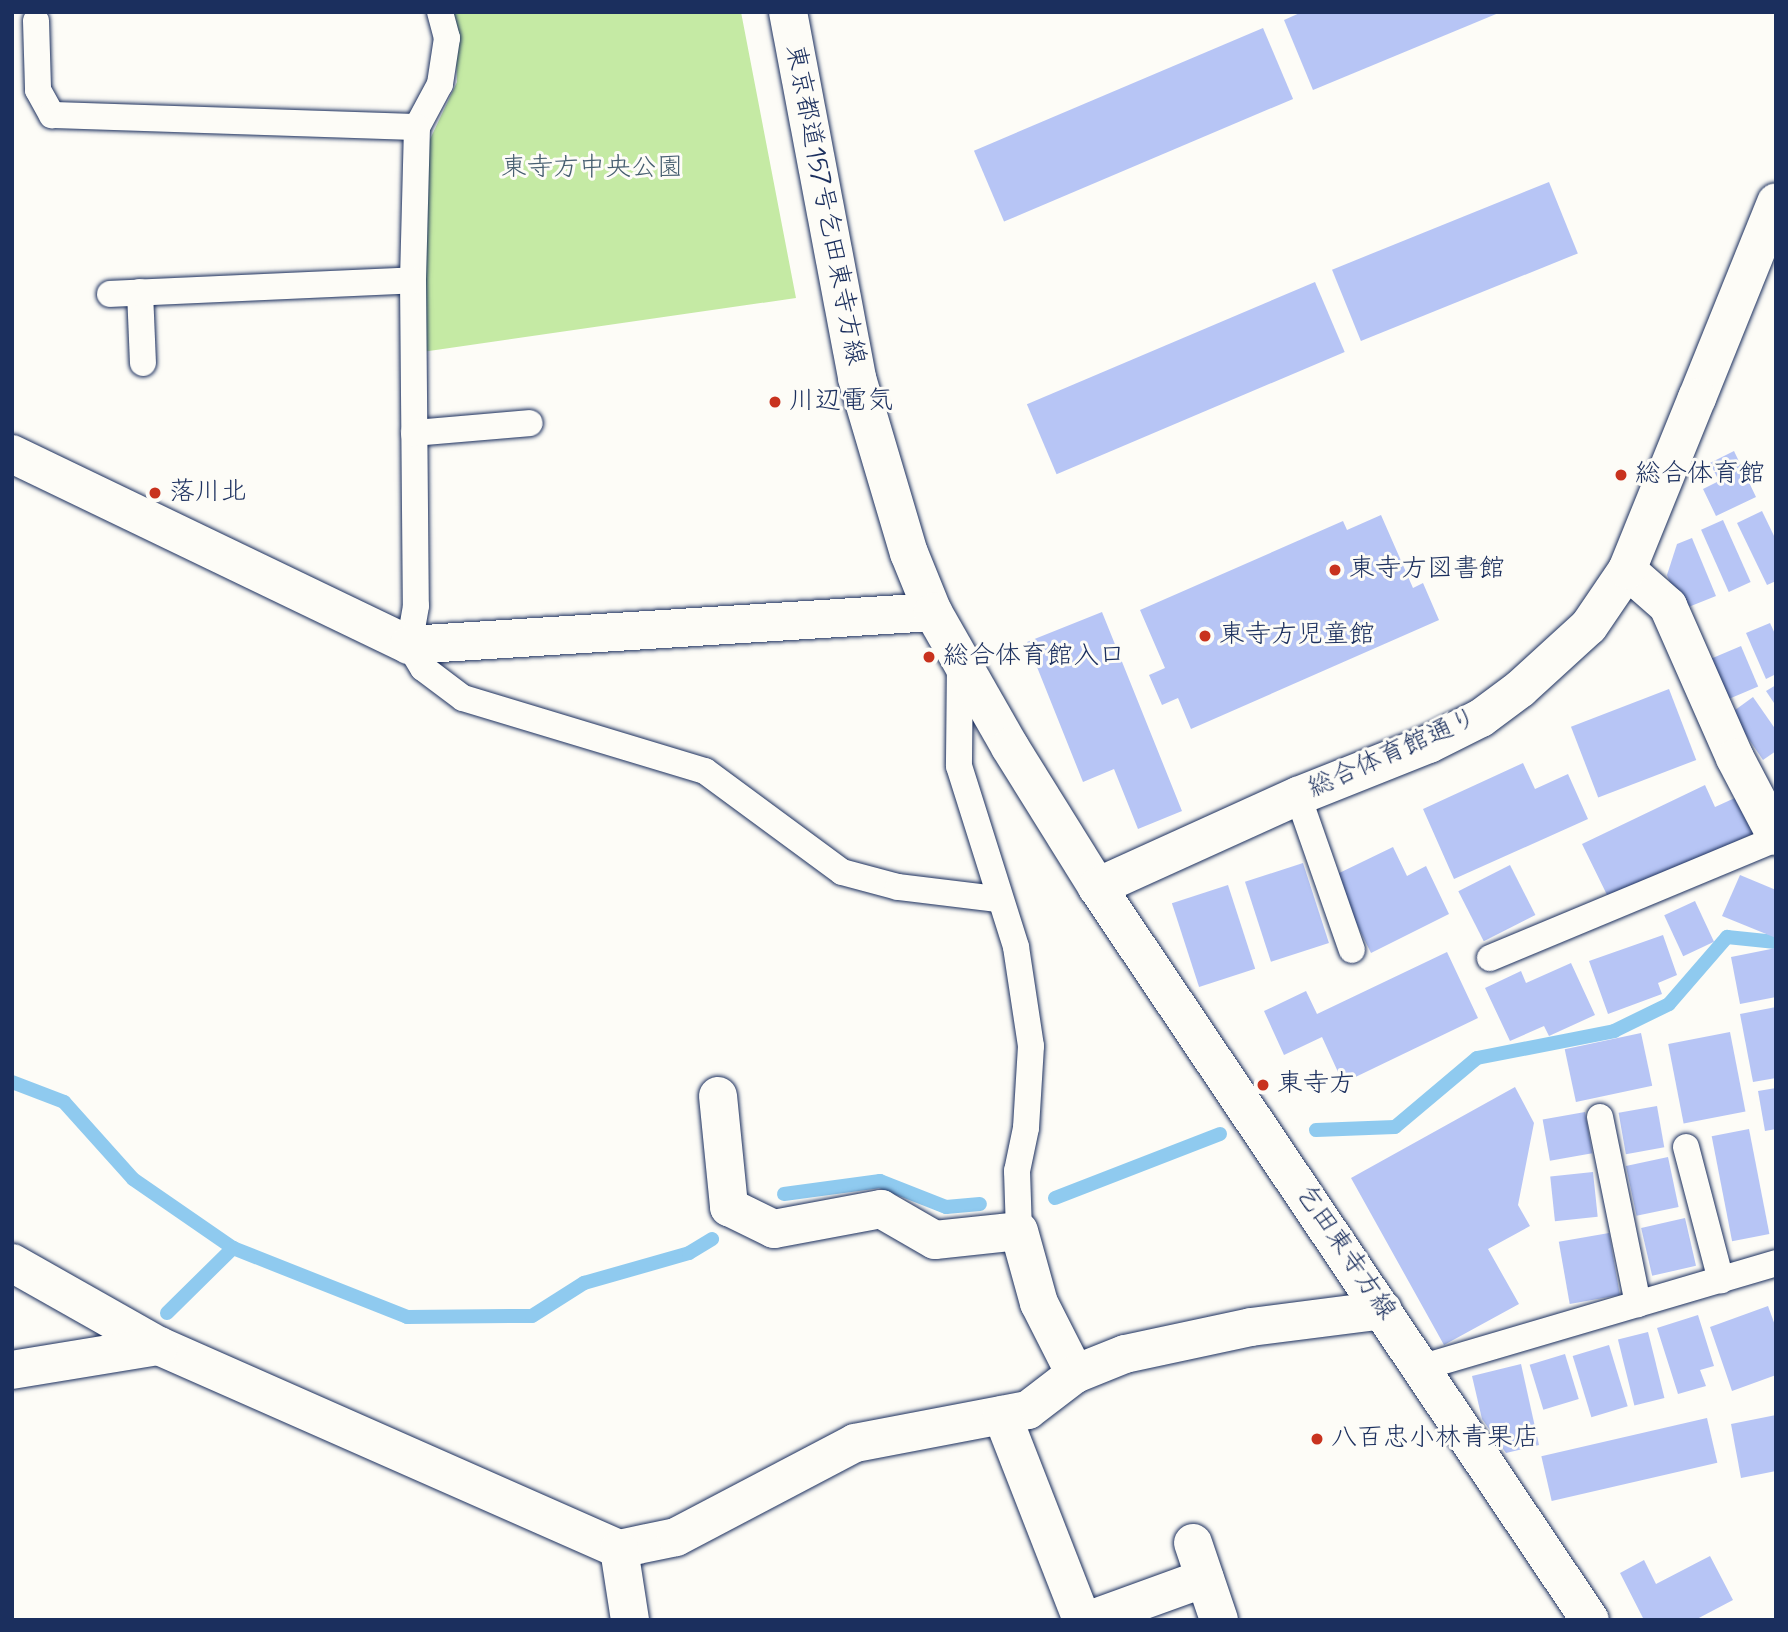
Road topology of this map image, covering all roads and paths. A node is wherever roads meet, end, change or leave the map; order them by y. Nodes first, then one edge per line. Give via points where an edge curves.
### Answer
1 (440, 12) edge
2 (788, 12) edge
3 (36, 21) dead end
4 (417, 127) junction
5 (1776, 202) edge
6 (413, 280) junction
7 (140, 292) junction
8 (110, 294) dead end
9 (143, 363) dead end
10 (530, 424) dead end
11 (414, 433) junction
12 (12, 454) edge
13 (1627, 570) junction
14 (933, 612) junction
15 (409, 645) junction
16 (960, 663) junction
17 (1298, 796) junction
18 (1776, 837) edge
19 (1097, 887) junction
20 (997, 899) junction
21 (1352, 950) dead end
22 (1490, 958) dead end
23 (718, 1096) dead end
24 (1600, 1117) dead end
25 (1686, 1147) dead end
26 (1019, 1231) junction
27 (12, 1263) edge
28 (1776, 1264) edge
29 (1721, 1280) junction
30 (1638, 1304) junction
31 (1383, 1310) junction
32 (159, 1346) junction
33 (1423, 1367) junction
34 (12, 1370) edge
35 (1075, 1374) junction
36 (1002, 1415) junction
37 (1193, 1543) dead end
38 (619, 1549) junction
39 (1205, 1578) junction
40 (630, 1620) edge
41 (1082, 1620) edge
42 (1089, 1620) edge
43 (1219, 1620) edge
44 (1590, 1620) edge

1 - 4 lane via 447,38 440,84
2 - 14 street, 東京都道157号乞田東寺方線 via 857,378 909,553
3 - 4 lane via 38,90 52,116
4 - 6 lane
5 - 13 street, 総合体育館通り
6 - 7 lane
6 - 11 lane
7 - 8 lane
7 - 9 lane
10 - 11 lane
11 - 15 lane via 416,606
12 - 15 street
13 - 17 street, 総合体育館通り via 1589,626 1560,656 1481,718 1429,744
13 - 18 street via 1668,606 1735,758
14 - 15 street
14 - 16 street, 東京都道157号乞田東寺方線
15 - 20 lane via 423,668 463,698 705,771 842,872 898,887
16 - 19 street, 東京都道157号乞田東寺方線
16 - 20 lane via 959,766
17 - 19 street, 総合体育館通り
17 - 21 lane
18 - 22 lane
19 - 31 street, 乞田東寺方線
20 - 26 lane via 1016,947 1031,1046 1026,1128 1017,1171
23 - 26 street via 729,1207 774,1229 881,1209 935,1240
24 - 30 lane
25 - 29 lane
26 - 35 street via 1039,1303
27 - 32 street
28 - 29 lane
29 - 30 lane
30 - 33 lane
31 - 33 street, 乞田東寺方線
31 - 35 street via 1251,1327 1125,1354
32 - 34 street
32 - 38 street
33 - 44 street, 乞田東寺方線
35 - 36 street via 1028,1410
36 - 38 street via 855,1443 676,1537
36 - 41 street
37 - 39 street
38 - 40 street
39 - 42 street
39 - 43 street

